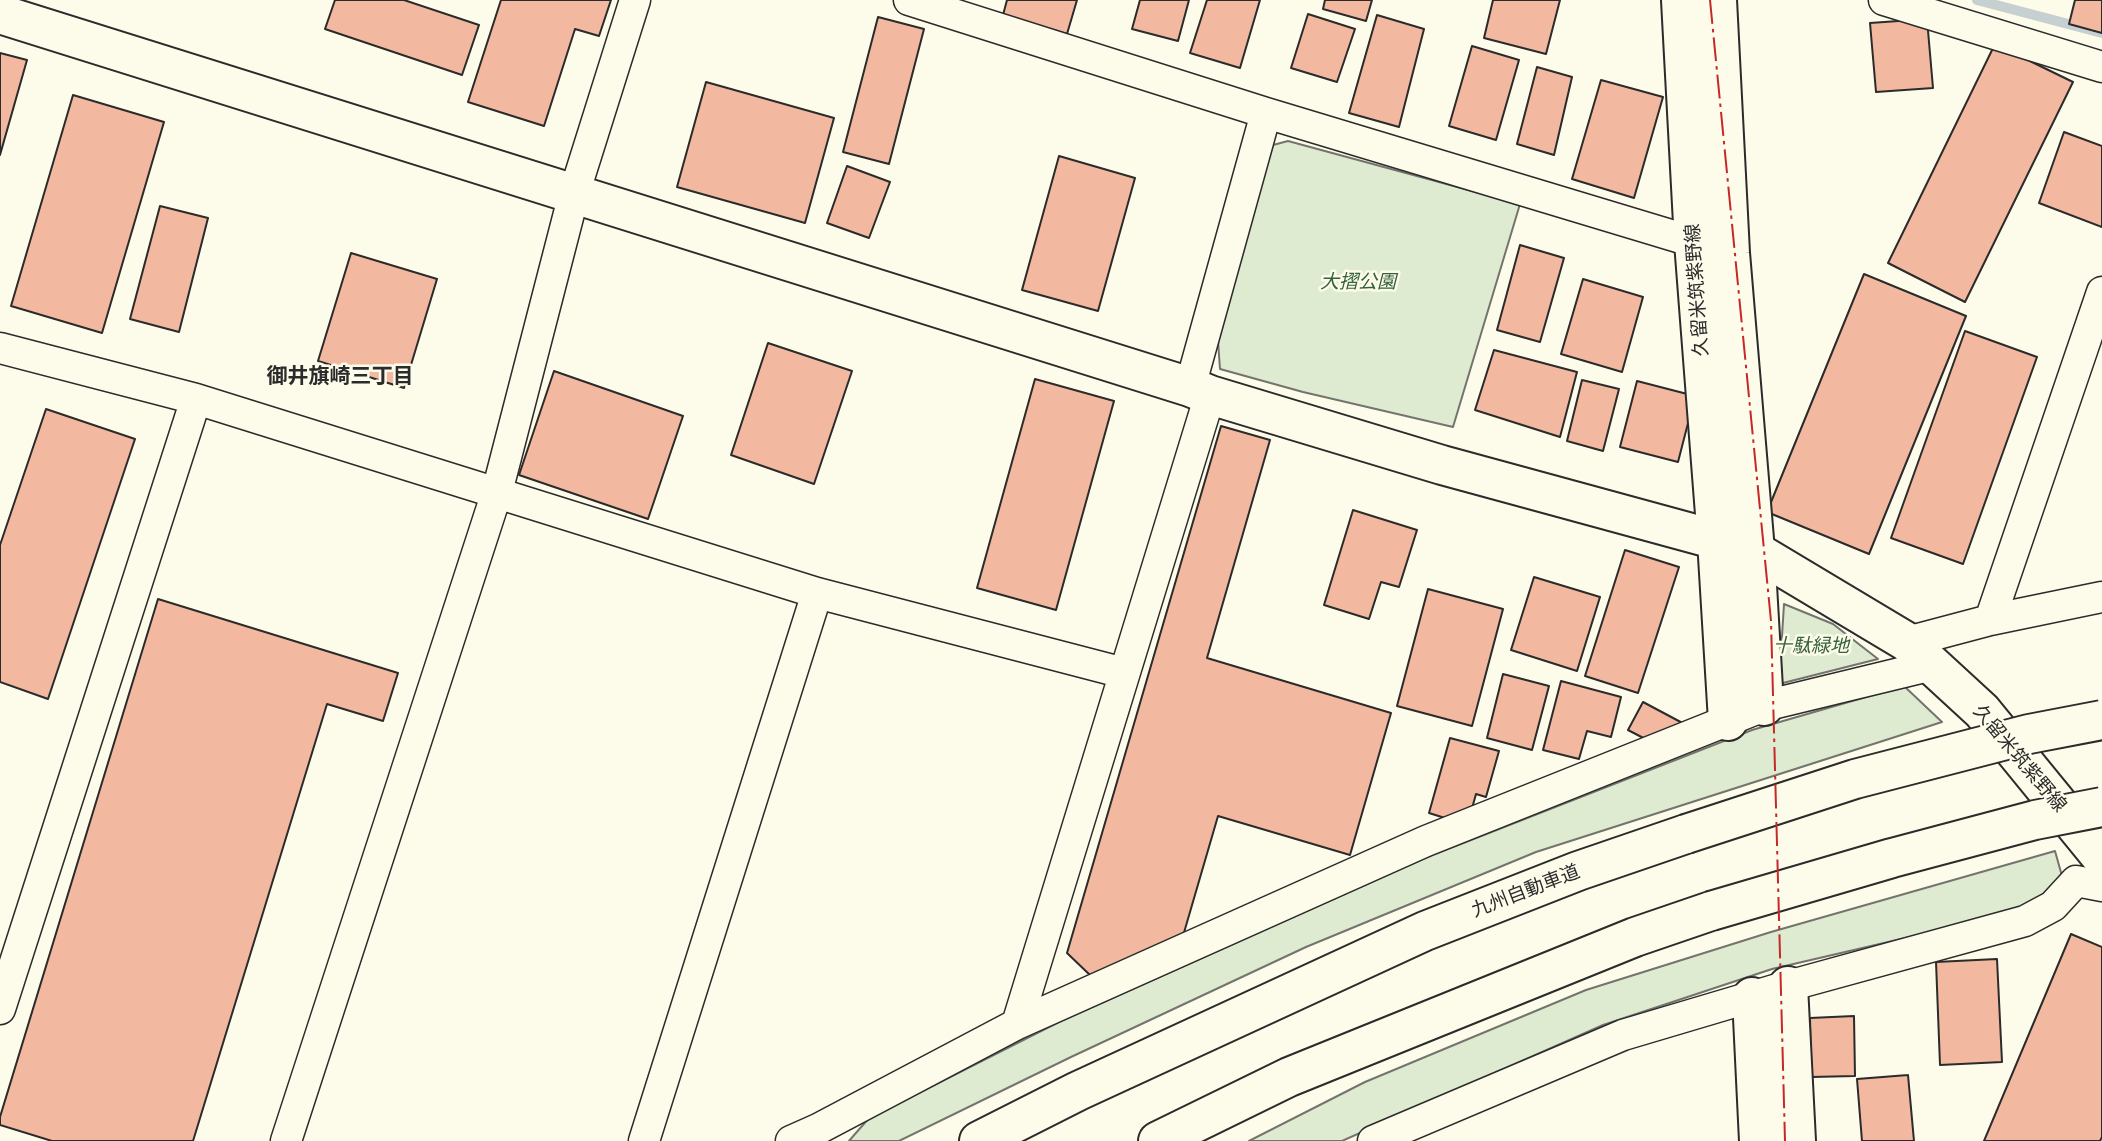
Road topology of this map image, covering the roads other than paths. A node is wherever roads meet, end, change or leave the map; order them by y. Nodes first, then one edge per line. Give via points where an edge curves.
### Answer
1 (635, 0) edge
2 (909, 0) edge
3 (1681, 0) edge
4 (1717, 0) edge
5 (1884, 0) edge
6 (0, 14) edge
7 (2102, 66) edge
8 (1266, 113) junction
9 (574, 194) junction
10 (1694, 242) junction
11 (2102, 292) edge
12 (0, 348) edge
13 (1200, 391) junction
14 (196, 399) junction
15 (497, 492) junction
16 (1717, 540) junction
17 (1755, 551) junction
18 (817, 593) junction
19 (2102, 597) edge
20 (1990, 620) junction
21 (1920, 654) junction
22 (1124, 673) junction
23 (1765, 706) junction
24 (2102, 720) edge
25 (1728, 721) junction
26 (2102, 807) edge
27 (2102, 858) edge
28 (2102, 886) edge
29 (1635, 937) junction
30 (1788, 986) junction
31 (1752, 997) junction
32 (0, 1009) edge
33 (1017, 1024) junction
34 (1408, 1134) edge
35 (822, 1135) edge
36 (286, 1141) edge
37 (644, 1141) edge
38 (791, 1141) edge
39 (979, 1141) edge
40 (1158, 1141) edge
41 (1211, 1141) edge
42 (1373, 1141) edge
43 (1759, 1141) edge
44 (1796, 1141) edge

1 - 9 street
2 - 8 street
3 - 10 main road, 久留米筑紫野線
4 - 17 main road, 久留米筑紫野線 via 1730,253
5 - 7 street
6 - 9 main road
8 - 10 street
8 - 13 street
9 - 13 main road
9 - 15 street
10 - 16 main road, 久留米筑紫野線
11 - 20 street
12 - 14 street
13 - 16 main road via 1442,465
13 - 22 street
14 - 15 street
14 - 32 street
15 - 18 street
15 - 36 street
16 - 17 main road, 久留米筑紫野線
16 - 25 main road
17 - 21 main road, 久留米筑紫野線
17 - 23 main road
18 - 22 street
18 - 37 street
19 - 20 street
20 - 21 street
21 - 23 street
21 - 27 main road, 久留米筑紫野線 via 1982,711
22 - 33 street
23 - 25 street
24 - 39 main road, 九州自動車道, bridge via 1855,779 1578,871 1425,931
25 - 33 street via 1426,841
26 - 29 main road, bridge via 1892,858
28 - 30 street via 2076,881 2053,906 2025,921
29 - 40 main road via 1289,1077
29 - 41 main road via 1298,1095
30 - 31 street
30 - 44 main road
31 - 34 street via 1623,1035
31 - 43 main road
33 - 35 street
34 - 42 street
35 - 38 street

